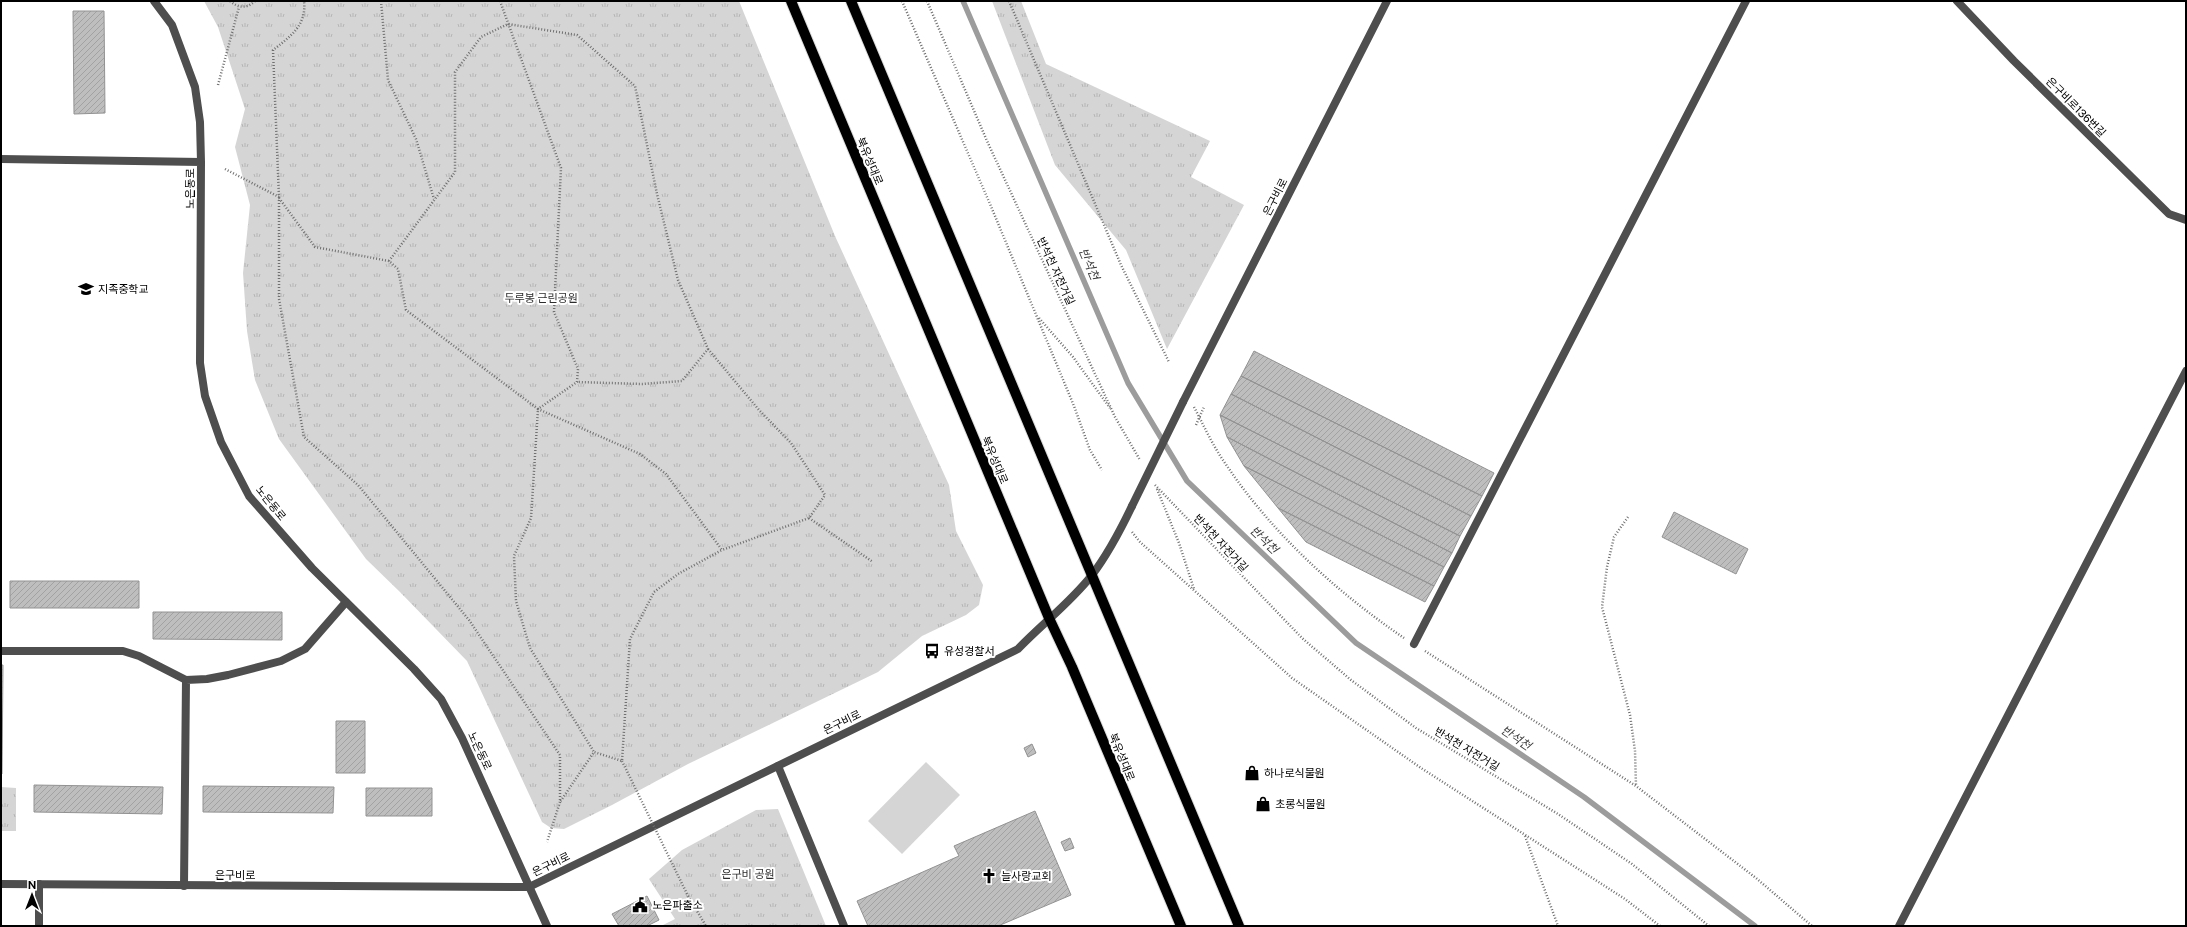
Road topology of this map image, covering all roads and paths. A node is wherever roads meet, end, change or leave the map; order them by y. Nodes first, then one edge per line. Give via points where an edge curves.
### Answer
1 (154, 1) edge
2 (230, 1) edge
3 (255, 1) edge
4 (304, 1) edge
5 (382, 1) edge
6 (500, 1) edge
7 (791, 1) edge
8 (851, 1) edge
9 (902, 1) edge
10 (927, 1) edge
11 (1009, 1) edge
12 (1386, 1) edge
13 (1746, 1) edge
14 (1957, 1) edge
15 (238, 7) junction
16 (508, 24) junction
17 (218, 85) dead end
18 (1, 159) edge
19 (201, 162) junction
20 (225, 169) dead end
21 (279, 197) junction
22 (435, 200) junction
23 (2186, 220) edge
24 (389, 261) junction
25 (1036, 315) junction
26 (708, 350) junction
27 (1169, 362) dead end
28 (2186, 371) edge
29 (577, 382) junction
30 (1186, 394) junction
31 (1204, 407) dead end
32 (538, 409) junction
33 (1115, 417) junction
34 (1199, 418) junction
35 (1196, 425) dead end
36 (1141, 461) dead end
37 (1102, 470) dead end
38 (1152, 480) dead end
39 (1156, 486) junction
40 (809, 518) junction
41 (1628, 518) dead end
42 (1124, 522) junction
43 (722, 550) junction
44 (873, 562) dead end
45 (1093, 574) junction
46 (1194, 589) junction
47 (346, 602) junction
48 (1049, 618) junction
49 (1414, 644) junction
50 (1, 651) edge
51 (186, 680) junction
52 (594, 752) junction
53 (622, 761) junction
54 (778, 766) junction
55 (1636, 786) junction
56 (560, 802) junction
57 (1525, 836) junction
58 (547, 842) dead end
59 (1, 884) edge
60 (39, 884) junction
61 (184, 886) junction
62 (529, 887) junction
63 (39, 926) edge
64 (547, 926) edge
65 (706, 926) edge
66 (844, 926) edge
67 (1181, 926) edge
68 (1239, 926) edge
69 (1558, 926) edge
70 (1660, 926) edge
71 (1709, 926) edge
72 (1812, 926) edge
73 (1899, 926) edge

1 - 19 street, 노은동로 via 172,25 194,87 200,122
2 - 15 path
3 - 15 path via 249,6
4 - 21 path via 305,10 296,34 273,50
5 - 22 path via 388,80 416,138
6 - 16 path
7 - 48 main road, 북유성대로
8 - 45 main road
9 - 25 path
10 - 33 path, 반석천 자전거길 via 987,142
11 - 27 path via 1121,265
12 - 30 street, 은구비로
13 - 49 street
14 - 23 street, 은구비로136번길 via 2169,214
15 - 17 path
16 - 22 path via 481,37 456,72 455,172
16 - 26 path via 577,35 635,86 678,280
16 - 29 path via 562,168 554,312 578,369
18 - 19 street
19 - 47 street, 노은동로 via 200,363 205,396 221,442 249,496 312,568
20 - 21 path
21 - 24 path via 315,247
21 - 56 path via 279,299 304,437 358,485 469,620 560,755
22 - 24 path
24 - 32 path via 398,269 406,310
25 - 33 path via 1073,357
25 - 37 path via 1090,450
26 - 29 path via 682,381 642,384
26 - 40 path via 791,443 825,495
28 - 73 street
29 - 32 path
30 - 34 path
30 - 42 street, 은구비로, bridge
31 - 34 path
32 - 43 path via 640,454 666,474
32 - 52 path via 531,518 514,556 516,602 530,648
33 - 36 path, 반석천 자전거길
34 - 35 path
34 - 49 path via 1224,462 1281,534 1326,578 1370,615
38 - 39 path, 반석천 자전거길
39 - 46 path
39 - 71 path, 반석천 자전거길 via 1302,638 1351,680 1416,728 1558,814 1632,864
40 - 43 path
40 - 44 path
41 - 55 path via 1614,537 1602,607 1630,715
42 - 45 street, 은구비로
42 - 46 path via 1140,542
43 - 53 path via 678,574 654,592 630,639
45 - 48 street, 은구비로 via 1075,595
45 - 68 main road
46 - 57 path via 1292,678 1421,768
47 - 51 street via 305,648 281,661 228,675
47 - 62 street, 노은동로 via 441,699 462,738
48 - 54 street, 은구비로 via 1018,648
48 - 67 main road, 북유성대로
49 - 55 path
50 - 51 street via 122,651 140,656
51 - 61 street
52 - 53 path
52 - 56 path
53 - 65 path, bridge via 688,896
54 - 62 street, 은구비로
54 - 66 street
55 - 72 path via 1756,878
56 - 58 path
57 - 69 path
57 - 70 path via 1624,899
59 - 60 street, 은구비로
60 - 61 street, 은구비로
60 - 63 street
61 - 62 street, 은구비로
62 - 64 street, 노은동로

